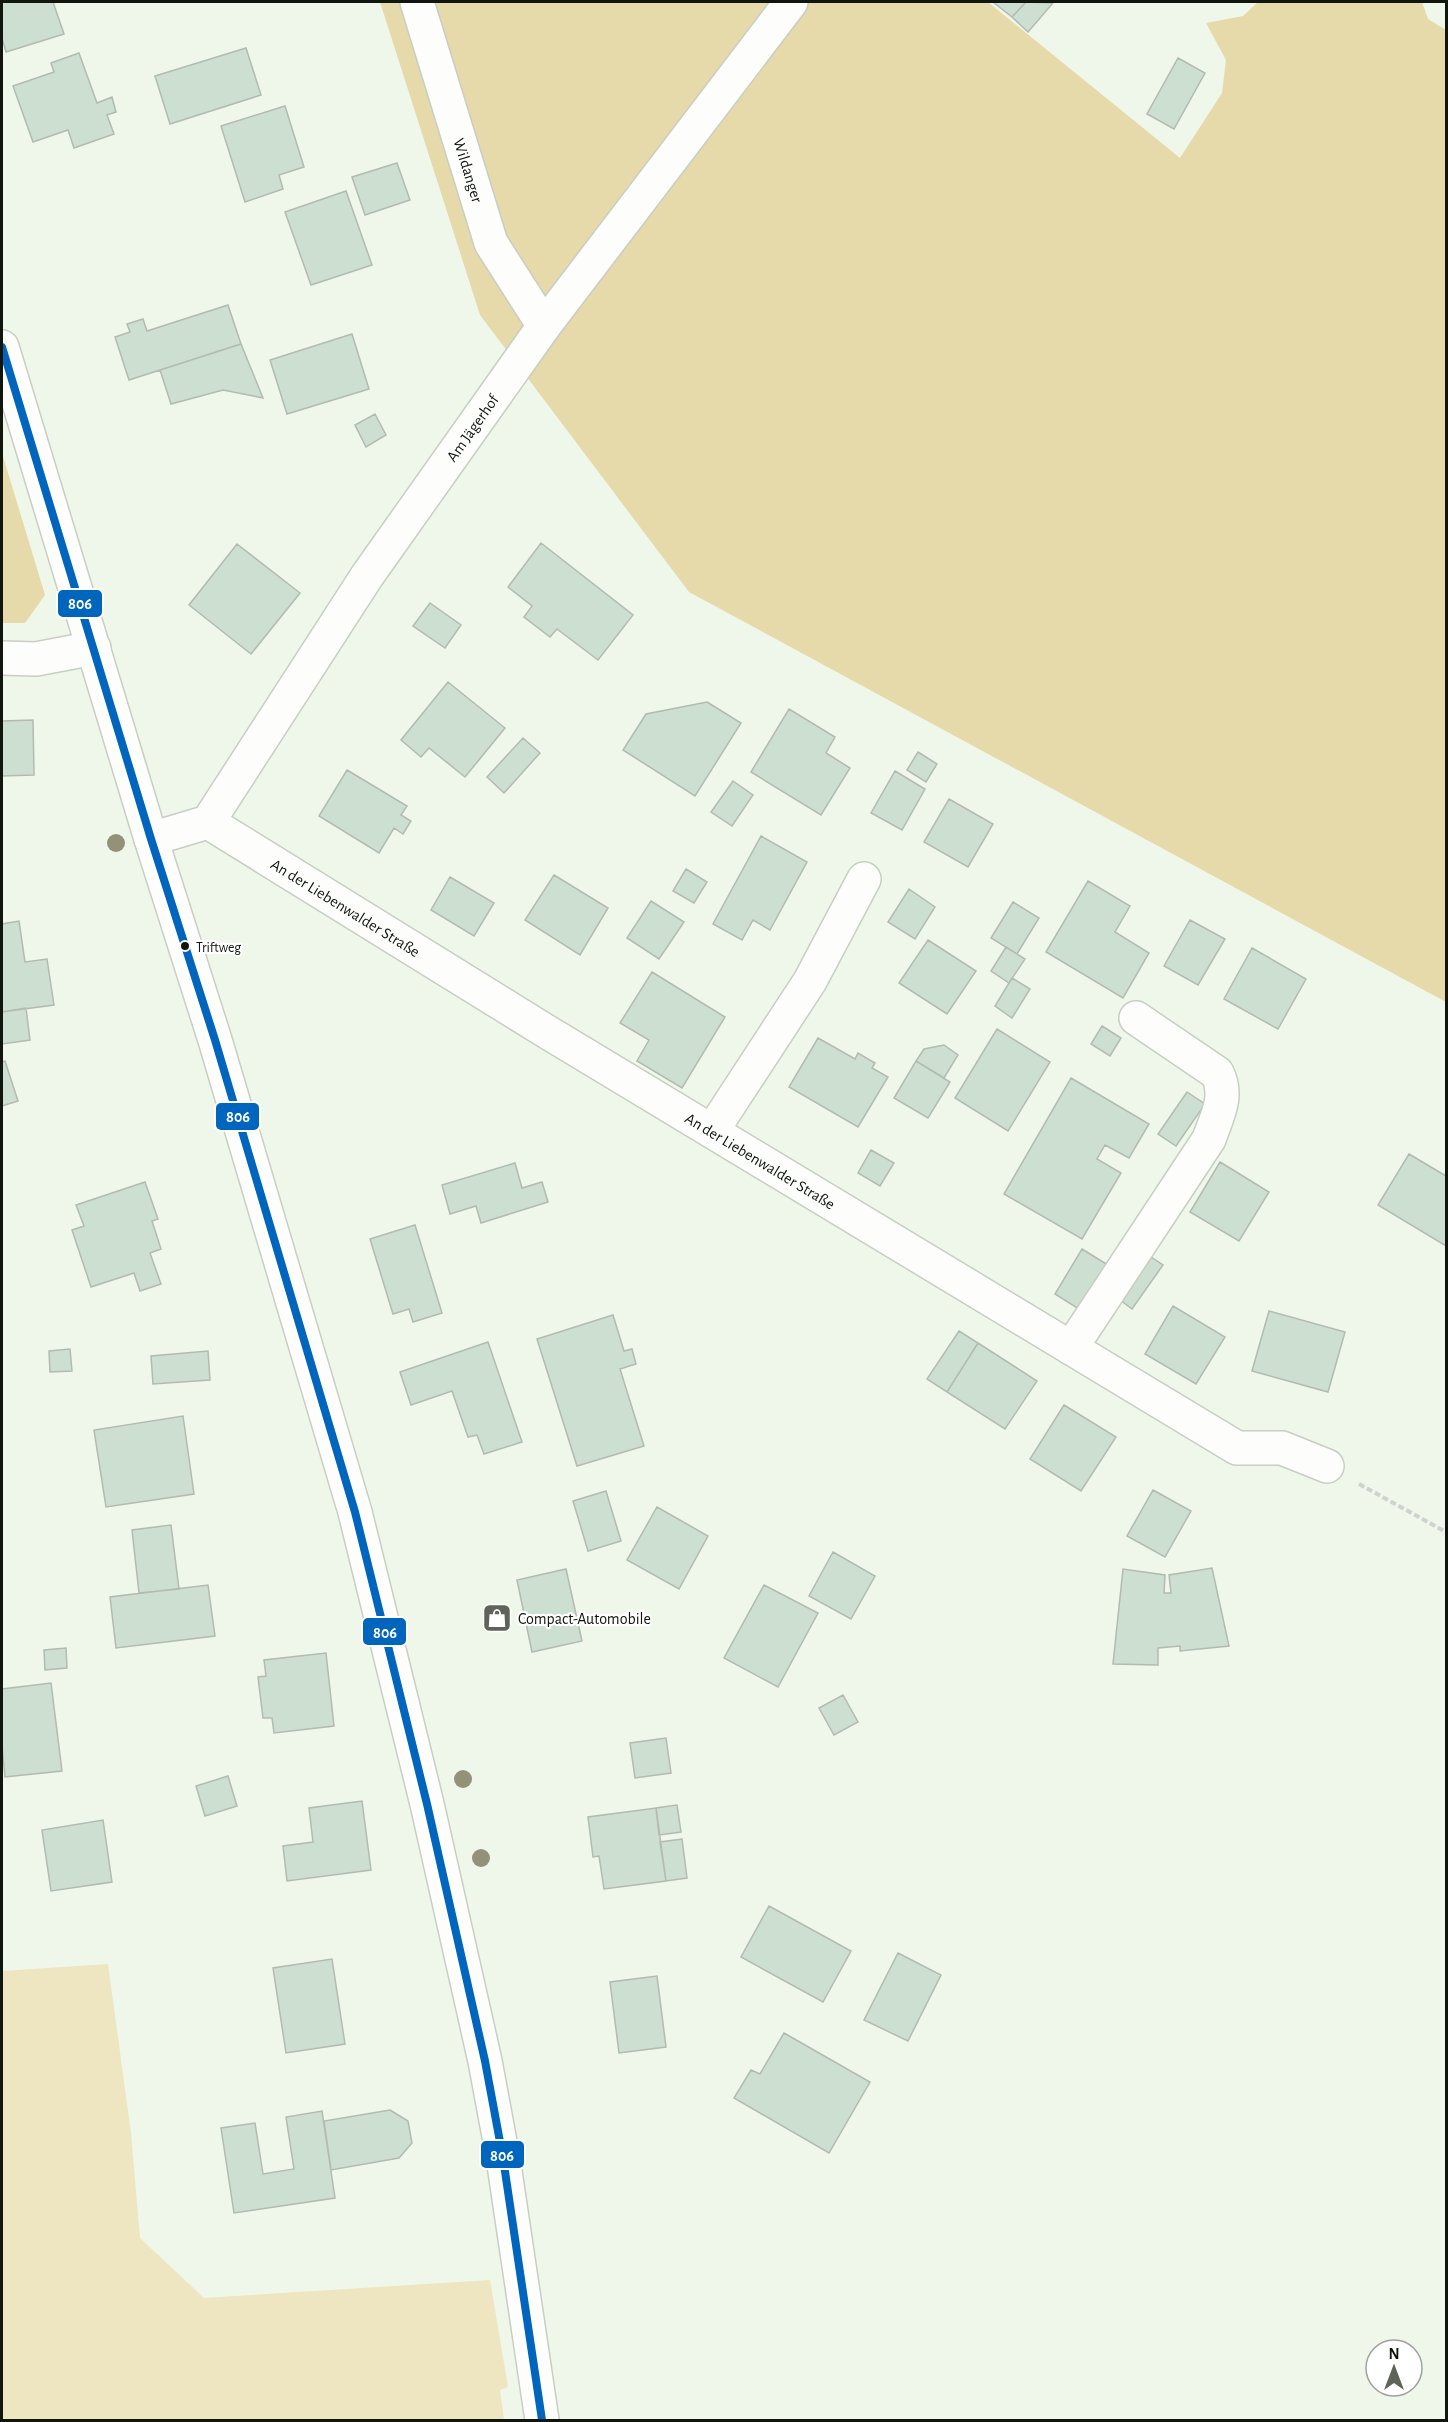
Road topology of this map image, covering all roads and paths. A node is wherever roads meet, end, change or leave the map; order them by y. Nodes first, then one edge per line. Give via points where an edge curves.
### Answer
1 (417, 2) edge
2 (791, 2) edge
3 (544, 326) junction
4 (2, 347) edge
5 (94, 648) junction
6 (2, 658) edge
7 (207, 822) junction
8 (151, 839) junction
9 (864, 879) dead end
10 (1136, 1018) dead end
11 (712, 1131) junction
12 (1071, 1348) junction
13 (1327, 1466) joint
14 (1446, 1532) edge
15 (542, 2421) edge

1 - 3 street, Wildanger via 491,243
2 - 3 street, Am Jägerhof
3 - 7 street, Am Jägerhof via 367,576
4 - 5 street
5 - 6 street via 36,659
5 - 8 street
7 - 8 street
7 - 11 street, An der Liebenwalder Straße
8 - 15 street via 307,1347 354,1512 422,1782 487,2073
9 - 11 street via 810,981
10 - 12 street via 1217,1073 1223,1084 1223,1101 1209,1138
11 - 12 street, An der Liebenwalder Straße
12 - 13 street, An der Liebenwalder Straße via 1237,1448 1282,1448
13 - 14 path

